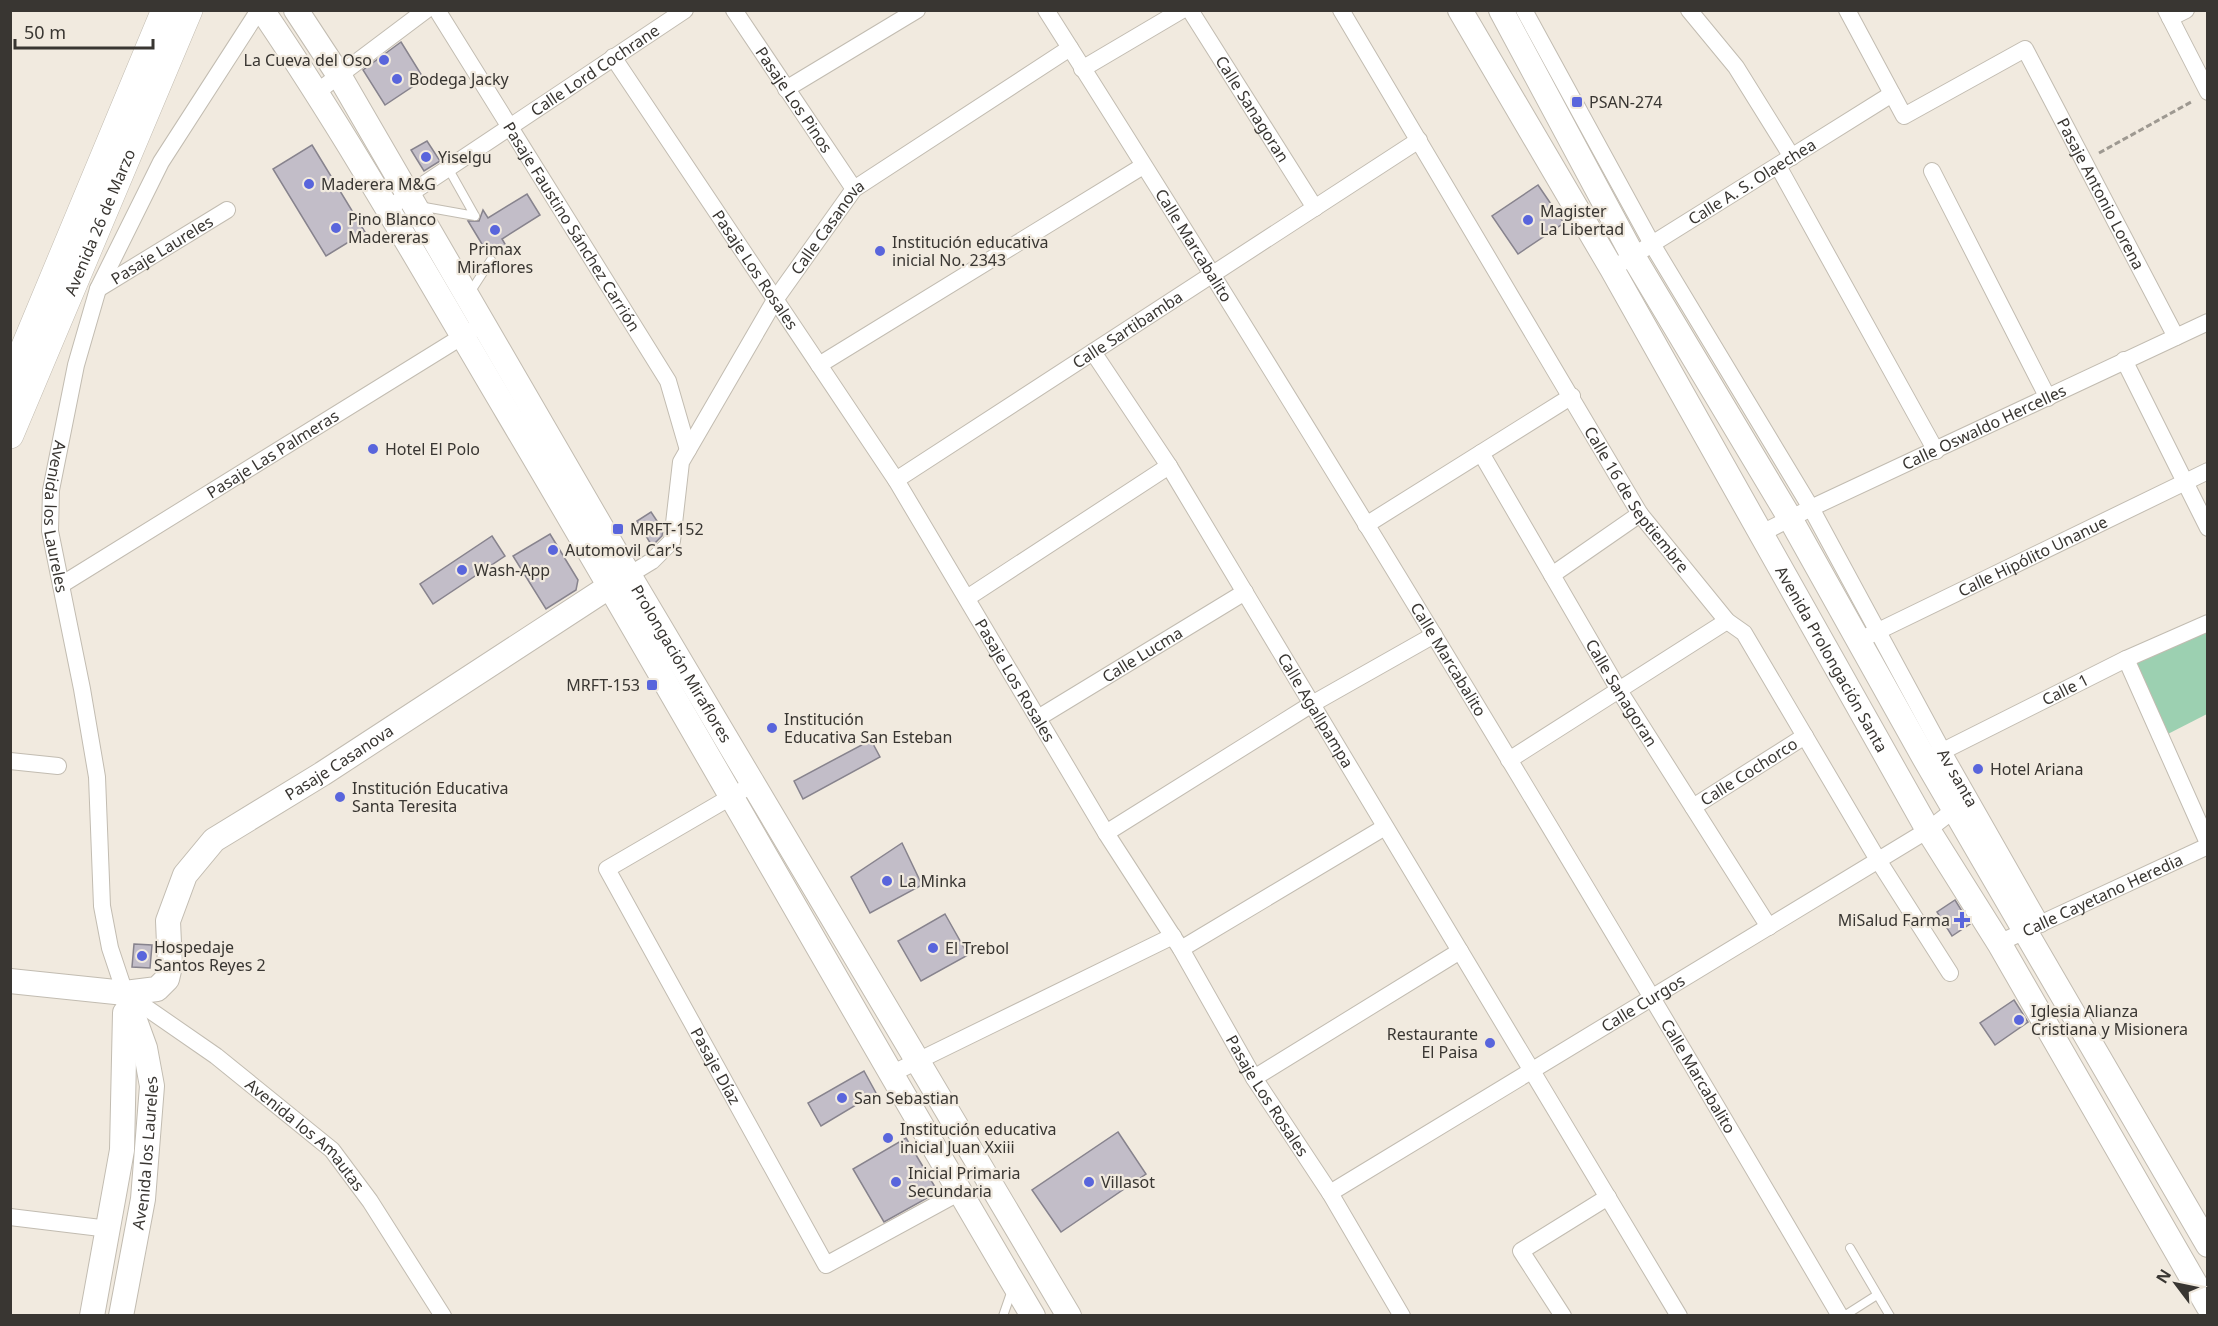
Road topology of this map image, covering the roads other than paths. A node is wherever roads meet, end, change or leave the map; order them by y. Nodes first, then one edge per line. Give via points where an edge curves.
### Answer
1 (165, 10) edge
2 (189, 10) edge
3 (260, 10) edge
4 (296, 10) edge
5 (426, 10) edge
6 (437, 10) edge
7 (685, 10) edge
8 (734, 10) edge
9 (917, 10) edge
10 (1046, 10) edge
11 (1182, 10) edge
12 (1190, 10) edge
13 (1341, 10) edge
14 (1460, 10) edge
15 (1501, 10) edge
16 (1524, 10) edge
17 (1689, 10) edge
18 (1847, 10) edge
19 (2186, 10) edge
20 (2168, 14) edge
21 (1070, 48) junction
22 (613, 57) junction
23 (1083, 69) junction
24 (340, 77) junction
25 (786, 89) junction
26 (317, 92) junction
27 (1892, 94) junction
28 (2202, 95) edge
29 (509, 126) junction
30 (1419, 140) junction
31 (1785, 161) junction
32 (1143, 166) junction
33 (448, 168) junction
34 (1932, 171) dead end
35 (854, 189) junction
36 (411, 200) junction
37 (1315, 208) junction
38 (387, 209) junction
39 (227, 210) dead end
40 (1643, 250) junction
41 (491, 260) dead end
42 (1612, 268) junction
43 (1211, 275) junction
44 (98, 289) junction
45 (467, 297) junction
46 (775, 300) junction
47 (2208, 322) edge
48 (483, 324) junction
49 (462, 336) junction
50 (2176, 337) junction
51 (26, 349) edge
52 (1093, 352) junction
53 (2124, 360) junction
54 (819, 365) junction
55 (10, 382) edge
56 (1572, 396) junction
57 (2048, 398) junction
58 (10, 435) edge
59 (688, 450) junction
60 (1936, 451) junction
61 (1481, 453) junction
62 (1169, 466) junction
63 (2208, 471) edge
64 (896, 480) junction
65 (2185, 481) junction
66 (1640, 514) junction
67 (1801, 514) junction
68 (1366, 525) junction
69 (2208, 528) edge
70 (1762, 533) junction
71 (1552, 575) junction
72 (619, 580) junction
73 (61, 585) junction
74 (1245, 592) junction
75 (967, 598) junction
76 (1727, 621) junction
77 (2208, 623) edge
78 (1434, 635) junction
79 (1868, 636) junction
80 (2126, 659) junction
81 (1620, 692) junction
82 (1312, 704) junction
83 (1038, 718) junction
84 (1805, 736) junction
85 (1934, 756) junction
86 (1509, 760) junction
87 (10, 761) edge
88 (58, 766) dead end
89 (753, 784) junction
90 (730, 797) junction
91 (1693, 807) junction
92 (1955, 809) junction
93 (1385, 826) junction
94 (1928, 830) junction
95 (1106, 832) junction
96 (2208, 845) edge
97 (1878, 860) junction
98 (1768, 927) junction
99 (2033, 927) junction
100 (1177, 942) junction
101 (1999, 944) junction
102 (1460, 951) junction
103 (1950, 973) dead end
104 (10, 981) edge
105 (125, 993) junction
106 (1653, 998) junction
107 (916, 1060) junction
108 (1532, 1071) junction
109 (891, 1074) junction
110 (1254, 1078) junction
111 (960, 1192) junction
112 (1330, 1193) junction
113 (1608, 1197) junction
114 (10, 1217) edge
115 (109, 1229) junction
116 (2208, 1245) edge
117 (1850, 1248) dead end
118 (1014, 1284) junction
119 (1877, 1295) junction
120 (2208, 1306) edge
121 (92, 1316) edge
122 (121, 1316) edge
123 (443, 1316) edge
124 (1003, 1316) edge
125 (1033, 1316) edge
126 (1069, 1316) edge
127 (1402, 1316) edge
128 (1563, 1316) edge
129 (1679, 1316) edge
130 (1842, 1316) edge
131 (1890, 1316) edge

1 - 51 main road, Avenida 26 de Marzo
2 - 51 main road, Avenida 26 de Marzo
3 - 26 street, Prolongación Miraflores
3 - 44 street, Avenida los Laureles via 161,162
4 - 24 street, Prolongación Miraflores
5 - 24 street
6 - 29 street, Pasaje Faustino Sánchez Carrión
7 - 22 street, Calle Lord Cochrane
8 - 25 street, Pasaje Los Pinos
9 - 25 street
10 - 21 street, Calle Marcabalito
11 - 23 street
12 - 37 street, Calle Sanagoran
13 - 30 street, Calle 16 de Septiembre
14 - 42 street, Avenida Prolongación Santa
15 - 40 street, Avenida Prolongación Santa
16 - 40 street, Avenida Prolongación Santa
17 - 31 street via 1736,67
18 - 27 street
19 - 20 street
20 - 28 street
21 - 23 street, Calle Marcabalito
21 - 35 street, Calle Casanova
22 - 29 street, Calle Lord Cochrane
22 - 46 street, Pasaje Los Rosales
23 - 32 street, Calle Marcabalito
24 - 26 street
24 - 36 street, Prolongación Miraflores
25 - 35 street, Pasaje Los Pinos
26 - 38 street, Prolongación Miraflores
27 - 31 street, Calle A. S. Olaechea
27 - 50 street, Pasaje Antonio Lorena via 1904,116 2025,49
29 - 33 street, Calle Lord Cochrane
29 - 59 street, Pasaje Faustino Sánchez Carrión via 668,381
30 - 37 street, Calle Sartibamba
30 - 56 street, Calle 16 de Septiembre
31 - 40 street, Calle A. S. Olaechea
31 - 60 street
32 - 43 street, Calle Marcabalito
32 - 54 street
33 - 36 street, Calle Lord Cochrane
33 - 36 lane via 475,216
34 - 57 street
35 - 46 street, Calle Casanova
36 - 38 street, Calle Lord Cochrane
36 - 45 street, Prolongación Miraflores
37 - 43 street, Calle Sartibamba
38 - 49 street, Prolongación Miraflores
39 - 44 street, Pasaje Laureles
40 - 42 street, Calle A. S. Olaechea
40 - 67 street, Avenida Prolongación Santa
41 - 45 lane
42 - 70 street, Avenida Prolongación Santa
43 - 52 street, Calle Sartibamba
43 - 68 street, Calle Marcabalito
44 - 73 street, Avenida los Laureles via 76,366 51,490 50,531
45 - 48 street, Prolongación Miraflores
46 - 54 street, Pasaje Los Rosales
46 - 59 street, Calle Casanova
47 - 50 street, Calle Oswaldo Hercelles
48 - 49 street, Pasaje Las Palmeras
48 - 72 street, Prolongación Miraflores
49 - 72 street, Prolongación Miraflores
49 - 73 street, Pasaje Las Palmeras
50 - 53 street, Calle Oswaldo Hercelles
51 - 55 main road, Avenida 26 de Marzo
51 - 58 main road, Avenida 26 de Marzo
52 - 62 street, Calle Agallpampa
52 - 64 street, Calle Sartibamba
53 - 57 street, Calle Oswaldo Hercelles
53 - 65 street
54 - 64 street, Pasaje Los Rosales
56 - 61 street
56 - 66 street, Calle 16 de Septiembre
57 - 60 street, Calle Oswaldo Hercelles
59 - 72 street, Calle Casanova via 681,462 672,541 652,561
60 - 67 street, Calle Oswaldo Hercelles
61 - 68 street
61 - 71 street, Calle Sanagoran
62 - 74 street, Calle Agallpampa
62 - 75 street
63 - 65 street, Calle Hipólito Unanue
64 - 75 street, Pasaje Los Rosales
65 - 69 street
65 - 79 street, Calle Hipólito Unanue
66 - 71 street
66 - 76 street, Calle 16 de Septiembre
67 - 70 street, Calle Oswaldo Hercelles
67 - 79 street, Avenida Prolongación Santa
68 - 78 street, Calle Marcabalito
70 - 94 street, Avenida Prolongación Santa
71 - 81 street, Calle Sanagoran
72 - 89 street, Prolongación Miraflores
72 - 90 street, Prolongación Miraflores
72 - 105 street, Pasaje Casanova via 214,840 185,875 168,921 167,979 157,989
73 - 105 street, Avenida los Laureles via 97,777 102,906 110,948
74 - 82 street, Calle Agallpampa
74 - 83 street, Calle Lucma
75 - 83 street, Pasaje Los Rosales
76 - 81 street
76 - 84 street, Calle 16 de Septiembre via 1744,633
77 - 80 street, Calle 1
78 - 82 street
78 - 86 street, Calle Marcabalito
79 - 85 street, Avenida Prolongación Santa
80 - 85 street, Calle 1
80 - 96 street
81 - 86 street
81 - 91 street, Calle Sanagoran
82 - 93 street, Calle Agallpampa
82 - 95 street
83 - 95 street, Pasaje Los Rosales
84 - 91 street, Calle Cochorco
84 - 97 street, Calle 16 de Septiembre
85 - 92 street, Avenida Prolongación Santa
85 - 99 street, Av santa
86 - 106 street, Calle Marcabalito
87 - 88 street
89 - 90 street
89 - 107 street, Prolongación Miraflores
90 - 109 street, Prolongación Miraflores
90 - 111 street, Pasaje Díaz via 607,869 826,1265
91 - 98 street, Calle Sanagoran
92 - 94 street, Calle Curgos
92 - 99 street, Avenida Prolongación Santa
93 - 100 street
93 - 102 street, Calle Agallpampa
94 - 97 street, Calle Curgos
94 - 101 street, Avenida Prolongación Santa
95 - 100 street, Pasaje Los Rosales
96 - 99 street, Calle Cayetano Heredia
97 - 98 street, Calle Curgos
97 - 103 street, Calle 16 de Septiembre
98 - 106 street, Calle Curgos
99 - 101 street, Calle Cayetano Heredia
99 - 116 street, Avenida Prolongación Santa
100 - 107 street
100 - 110 street, Pasaje Los Rosales
101 - 120 street, Avenida Prolongación Santa
102 - 108 street, Calle Agallpampa
102 - 110 street
104 - 105 street, Pasaje Casanova
105 - 115 street, Avenida los Laureles via 123,1150
105 - 122 street, Avenida los Laureles via 145,1048 152,1086 143,1198
105 - 123 street, Avenida los Amautas via 216,1056 332,1150 370,1201
106 - 108 street, Calle Curgos
106 - 130 street, Calle Marcabalito
107 - 109 street
107 - 126 street, Prolongación Miraflores
108 - 112 street, Calle Curgos
108 - 113 street, Calle Agallpampa
109 - 111 street, Prolongación Miraflores
110 - 112 street, Pasaje Los Rosales
111 - 118 street, Prolongación Miraflores
112 - 127 street, Pasaje Los Rosales
113 - 128 street via 1521,1251
113 - 129 street, Calle Agallpampa
114 - 115 street
115 - 121 street, Avenida los Laureles
117 - 119 lane
118 - 124 lane
118 - 125 street, Prolongación Miraflores
119 - 130 lane
119 - 131 lane

